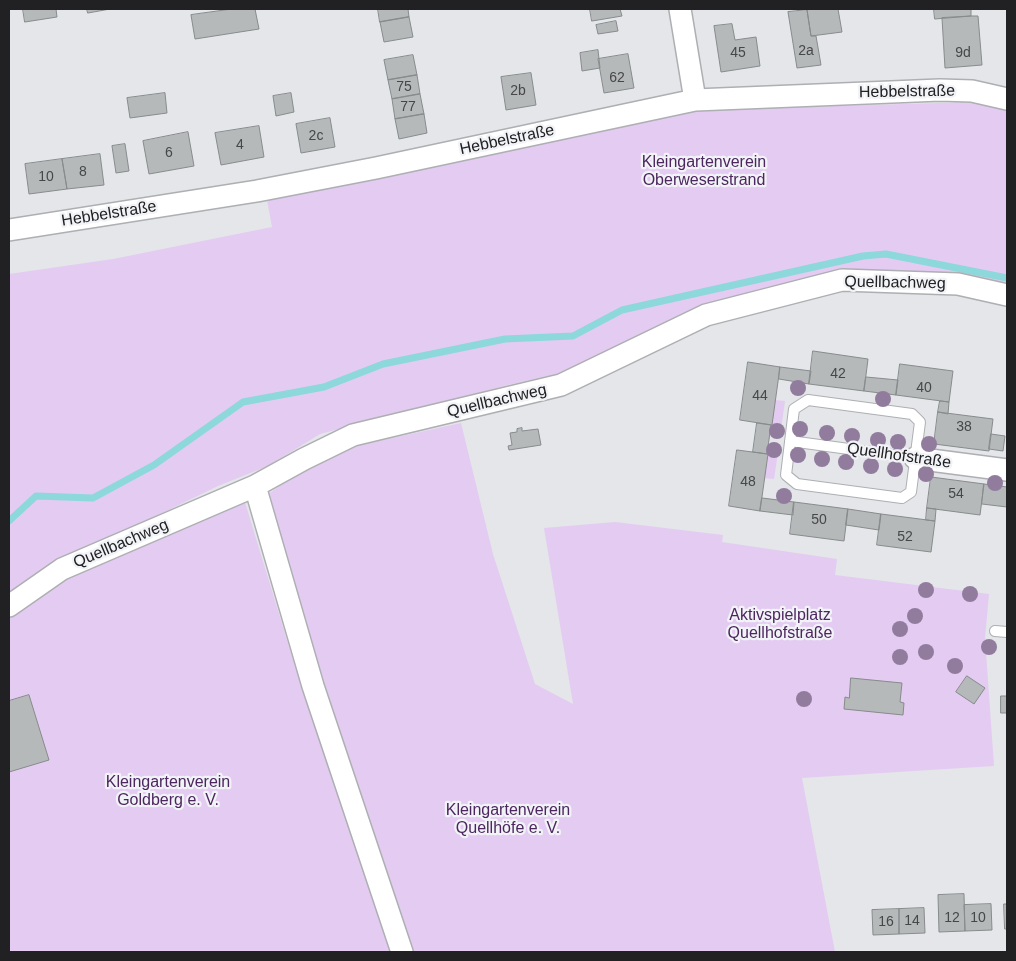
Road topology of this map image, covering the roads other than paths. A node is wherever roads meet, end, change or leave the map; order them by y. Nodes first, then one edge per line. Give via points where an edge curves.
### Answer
1 (680, 9) edge
2 (1007, 99) edge
3 (696, 100) junction
4 (9, 230) edge
5 (1007, 295) edge
6 (790, 441) junction
7 (915, 458) junction
8 (1007, 470) edge
9 (255, 486) junction
10 (9, 606) edge
11 (995, 631) dead end
12 (1007, 632) edge
13 (402, 952) edge

1 - 3 street
2 - 3 street, Hebbelstraße via 972,91 940,90
3 - 4 street, Hebbelstraße via 266,190
5 - 9 street, Quellbachweg via 958,284 833,282 706,315 561,385 353,435
6 - 7 lane, Quellhofstraße
6 - 7 lane via 786,475 796,484 902,498 911,492
6 - 7 lane via 794,408 808,400 912,414 920,422
7 - 8 street, Quellhofstraße
9 - 10 street, Quellbachweg via 62,569
9 - 13 street via 313,686
11 - 12 lane

